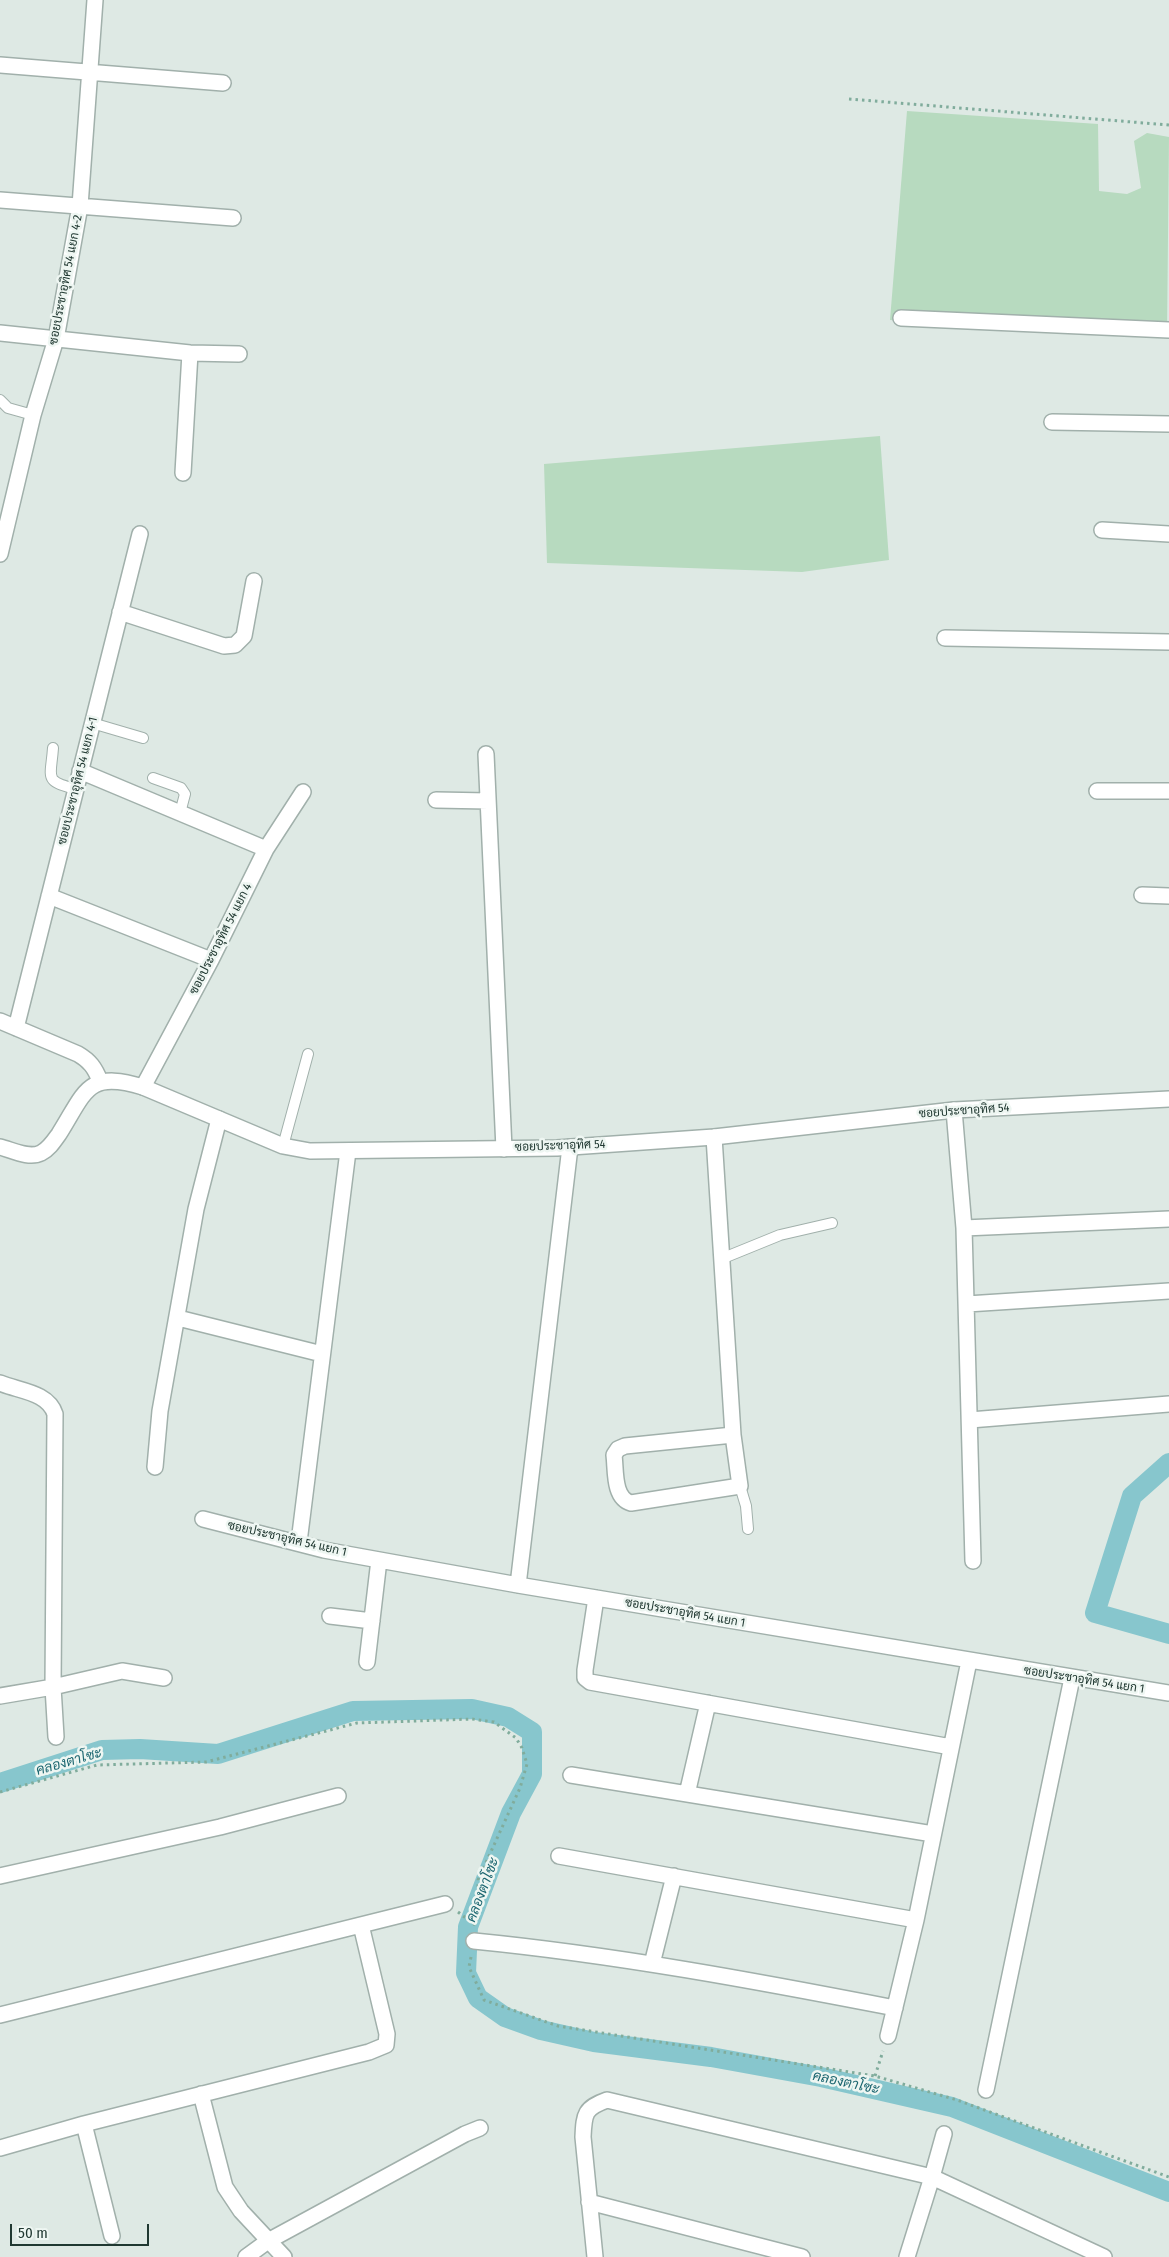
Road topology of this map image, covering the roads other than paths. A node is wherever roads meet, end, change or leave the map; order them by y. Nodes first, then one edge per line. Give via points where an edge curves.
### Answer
1 (95, 0) edge
2 (0, 65) edge
3 (88, 71) junction
4 (223, 84) dead end
5 (0, 200) edge
6 (80, 206) junction
7 (233, 218) dead end
8 (901, 318) dead end
9 (1169, 330) edge
10 (0, 333) edge
11 (56, 338) junction
12 (190, 353) junction
13 (239, 354) dead end
14 (0, 400) edge
15 (34, 415) junction
16 (1052, 422) dead end
17 (1169, 424) edge
18 (183, 473) dead end
19 (1102, 530) dead end
20 (140, 534) dead end
21 (1169, 534) edge
22 (0, 554) edge
23 (254, 582) dead end
24 (120, 612) junction
25 (945, 638) dead end
26 (1169, 642) edge
27 (92, 722) junction
28 (143, 738) dead end
29 (53, 748) dead end
30 (486, 754) dead end
31 (80, 771) junction
32 (153, 778) dead end
33 (76, 789) junction
34 (1097, 791) dead end
35 (1169, 791) edge
36 (303, 792) dead end
37 (436, 800) dead end
38 (488, 801) junction
39 (180, 813) junction
40 (266, 849) junction
41 (1142, 895) dead end
42 (49, 896) junction
43 (1169, 896) edge
44 (211, 960) junction
45 (0, 1021) edge
46 (16, 1028) junction
47 (308, 1054) dead end
48 (100, 1081) junction
49 (143, 1087) junction
50 (1169, 1099) edge
51 (954, 1110) junction
52 (219, 1119) junction
53 (714, 1137) junction
54 (283, 1146) junction
55 (0, 1147) edge
56 (570, 1147) junction
57 (504, 1149) junction
58 (348, 1151) junction
59 (1169, 1219) edge
60 (832, 1223) dead end
61 (964, 1228) junction
62 (720, 1259) junction
63 (1169, 1291) edge
64 (967, 1304) junction
65 (178, 1318) junction
66 (322, 1354) junction
67 (0, 1384) edge
68 (1169, 1404) edge
69 (970, 1420) junction
70 (733, 1435) junction
71 (155, 1467) dead end
72 (740, 1486) junction
73 (203, 1519) dead end
74 (748, 1529) dead end
75 (298, 1542) junction
76 (379, 1560) junction
77 (973, 1561) dead end
78 (518, 1584) junction
79 (596, 1598) junction
80 (330, 1616) dead end
81 (372, 1621) junction
82 (969, 1661) junction
83 (367, 1662) dead end
84 (164, 1678) dead end
85 (1072, 1678) junction
86 (53, 1687) junction
87 (1169, 1693) edge
88 (0, 1696) edge
89 (708, 1703) junction
90 (56, 1737) dead end
91 (951, 1747) junction
92 (571, 1775) dead end
93 (687, 1794) junction
94 (338, 1796) dead end
95 (933, 1834) junction
96 (558, 1856) dead end
97 (0, 1876) edge
98 (674, 1876) junction
99 (444, 1904) dead end
100 (916, 1920) junction
101 (361, 1925) junction
102 (474, 1941) road end
103 (652, 1964) junction
104 (895, 2008) junction
105 (0, 2015) edge
106 (888, 2036) road end
107 (986, 2090) dead end
108 (201, 2094) junction
109 (84, 2124) junction
110 (480, 2128) dead end
111 (944, 2134) dead end
112 (0, 2148) edge
113 (932, 2177) junction
114 (589, 2202) junction
115 (112, 2236) dead end
116 (268, 2241) junction
117 (246, 2257) edge
118 (284, 2257) edge
119 (594, 2257) edge
120 (802, 2257) edge
121 (907, 2257) edge
122 (1104, 2257) edge

1 - 3 street, ซอยประชาอุทิศ 54 แยก 4-2
2 - 3 street
3 - 4 street
3 - 6 street, ซอยประชาอุทิศ 54 แยก 4-2
5 - 6 street
6 - 7 street
6 - 11 street, ซอยประชาอุทิศ 54 แยก 4-2
8 - 9 street
10 - 11 street
11 - 12 street
11 - 15 street, ซอยประชาอุทิศ 54 แยก 4-2
12 - 13 street
12 - 18 street
14 - 15 lane via 8,408
15 - 22 street, ซอยประชาอุทิศ 54 แยก 4-2
16 - 17 street
19 - 21 street
20 - 24 street, ซอยประชาอุทิศ 54 แยก 4-1
23 - 24 street via 244,636 235,645 224,646
24 - 27 street, ซอยประชาอุทิศ 54 แยก 4-1
25 - 26 street
27 - 28 lane
27 - 31 street, ซอยประชาอุทิศ 54 แยก 4-1
29 - 33 lane via 53,781
30 - 38 street
31 - 33 street, ซอยประชาอุทิศ 54 แยก 4-1
31 - 39 street
32 - 39 lane via 181,788 185,794
33 - 42 street, ซอยประชาอุทิศ 54 แยก 4-1
34 - 35 street
36 - 40 street, ซอยประชาอุทิศ 54 แยก 4
37 - 38 street
38 - 57 street
39 - 40 street
40 - 44 street, ซอยประชาอุทิศ 54 แยก 4
41 - 43 street
42 - 44 street
42 - 46 street, ซอยประชาอุทิศ 54 แยก 4-1
44 - 49 street, ซอยประชาอุทิศ 54 แยก 4
45 - 46 street
46 - 48 street via 78,1054 89,1061
47 - 54 lane
48 - 49 street, ซอยประชาอุทิศ 54 via 120,1080
48 - 55 street via 85,1092 52,1145 40,1154 23,1154
49 - 52 street, ซอยประชาอุทิศ 54
50 - 51 street, ซอยประชาอุทิศ 54
51 - 53 street, ซอยประชาอุทิศ 54
51 - 61 street
52 - 54 street, ซอยประชาอุทิศ 54
52 - 65 street via 196,1209
53 - 56 street, ซอยประชาอุทิศ 54
53 - 62 street
54 - 58 street, ซอยประชาอุทิศ 54 via 310,1151
56 - 57 street, ซอยประชาอุทิศ 54
56 - 78 street
57 - 58 street, ซอยประชาอุทิศ 54
58 - 66 street
59 - 61 street
60 - 62 lane via 780,1235
61 - 64 street
62 - 70 street
63 - 64 street
64 - 69 street
65 - 66 street
65 - 71 street via 160,1411
66 - 75 street
67 - 86 street via 41,1396 52,1405 55,1414
68 - 69 street
69 - 77 street
70 - 72 street
70 - 72 street via 618,1449 614,1455 619,1493 631,1503
72 - 74 lane
73 - 75 street, ซอยประชาอุทิศ 54 แยก 1
75 - 76 street, ซอยประชาอุทิศ 54 แยก 1
76 - 78 street, ซอยประชาอุทิศ 54 แยก 1
76 - 81 street
78 - 79 street, ซอยประชาอุทิศ 54 แยก 1
79 - 82 street, ซอยประชาอุทิศ 54 แยก 1
79 - 89 street via 585,1678 590,1682
80 - 81 street
81 - 83 street
82 - 85 street, ซอยประชาอุทิศ 54 แยก 1
82 - 91 street
84 - 86 street via 122,1671
85 - 87 street, ซอยประชาอุทิศ 54 แยก 1
85 - 107 street
86 - 88 street
86 - 90 street
89 - 91 street
89 - 93 street
91 - 95 street
92 - 93 street
93 - 95 street
94 - 97 street via 220,1827
95 - 100 street
96 - 98 street
98 - 100 street
98 - 103 street
99 - 101 street
100 - 104 street
101 - 105 street
101 - 108 street via 387,2034 386,2045 370,2052
102 - 103 street via 564,1950
103 - 104 street
104 - 106 street
108 - 109 street
108 - 116 street via 225,2187
109 - 112 street
109 - 115 street
110 - 116 street
111 - 113 street
113 - 114 street via 608,2100 591,2106 584,2118
113 - 121 street
113 - 122 street
114 - 119 street
114 - 120 street
116 - 117 street
116 - 118 street

